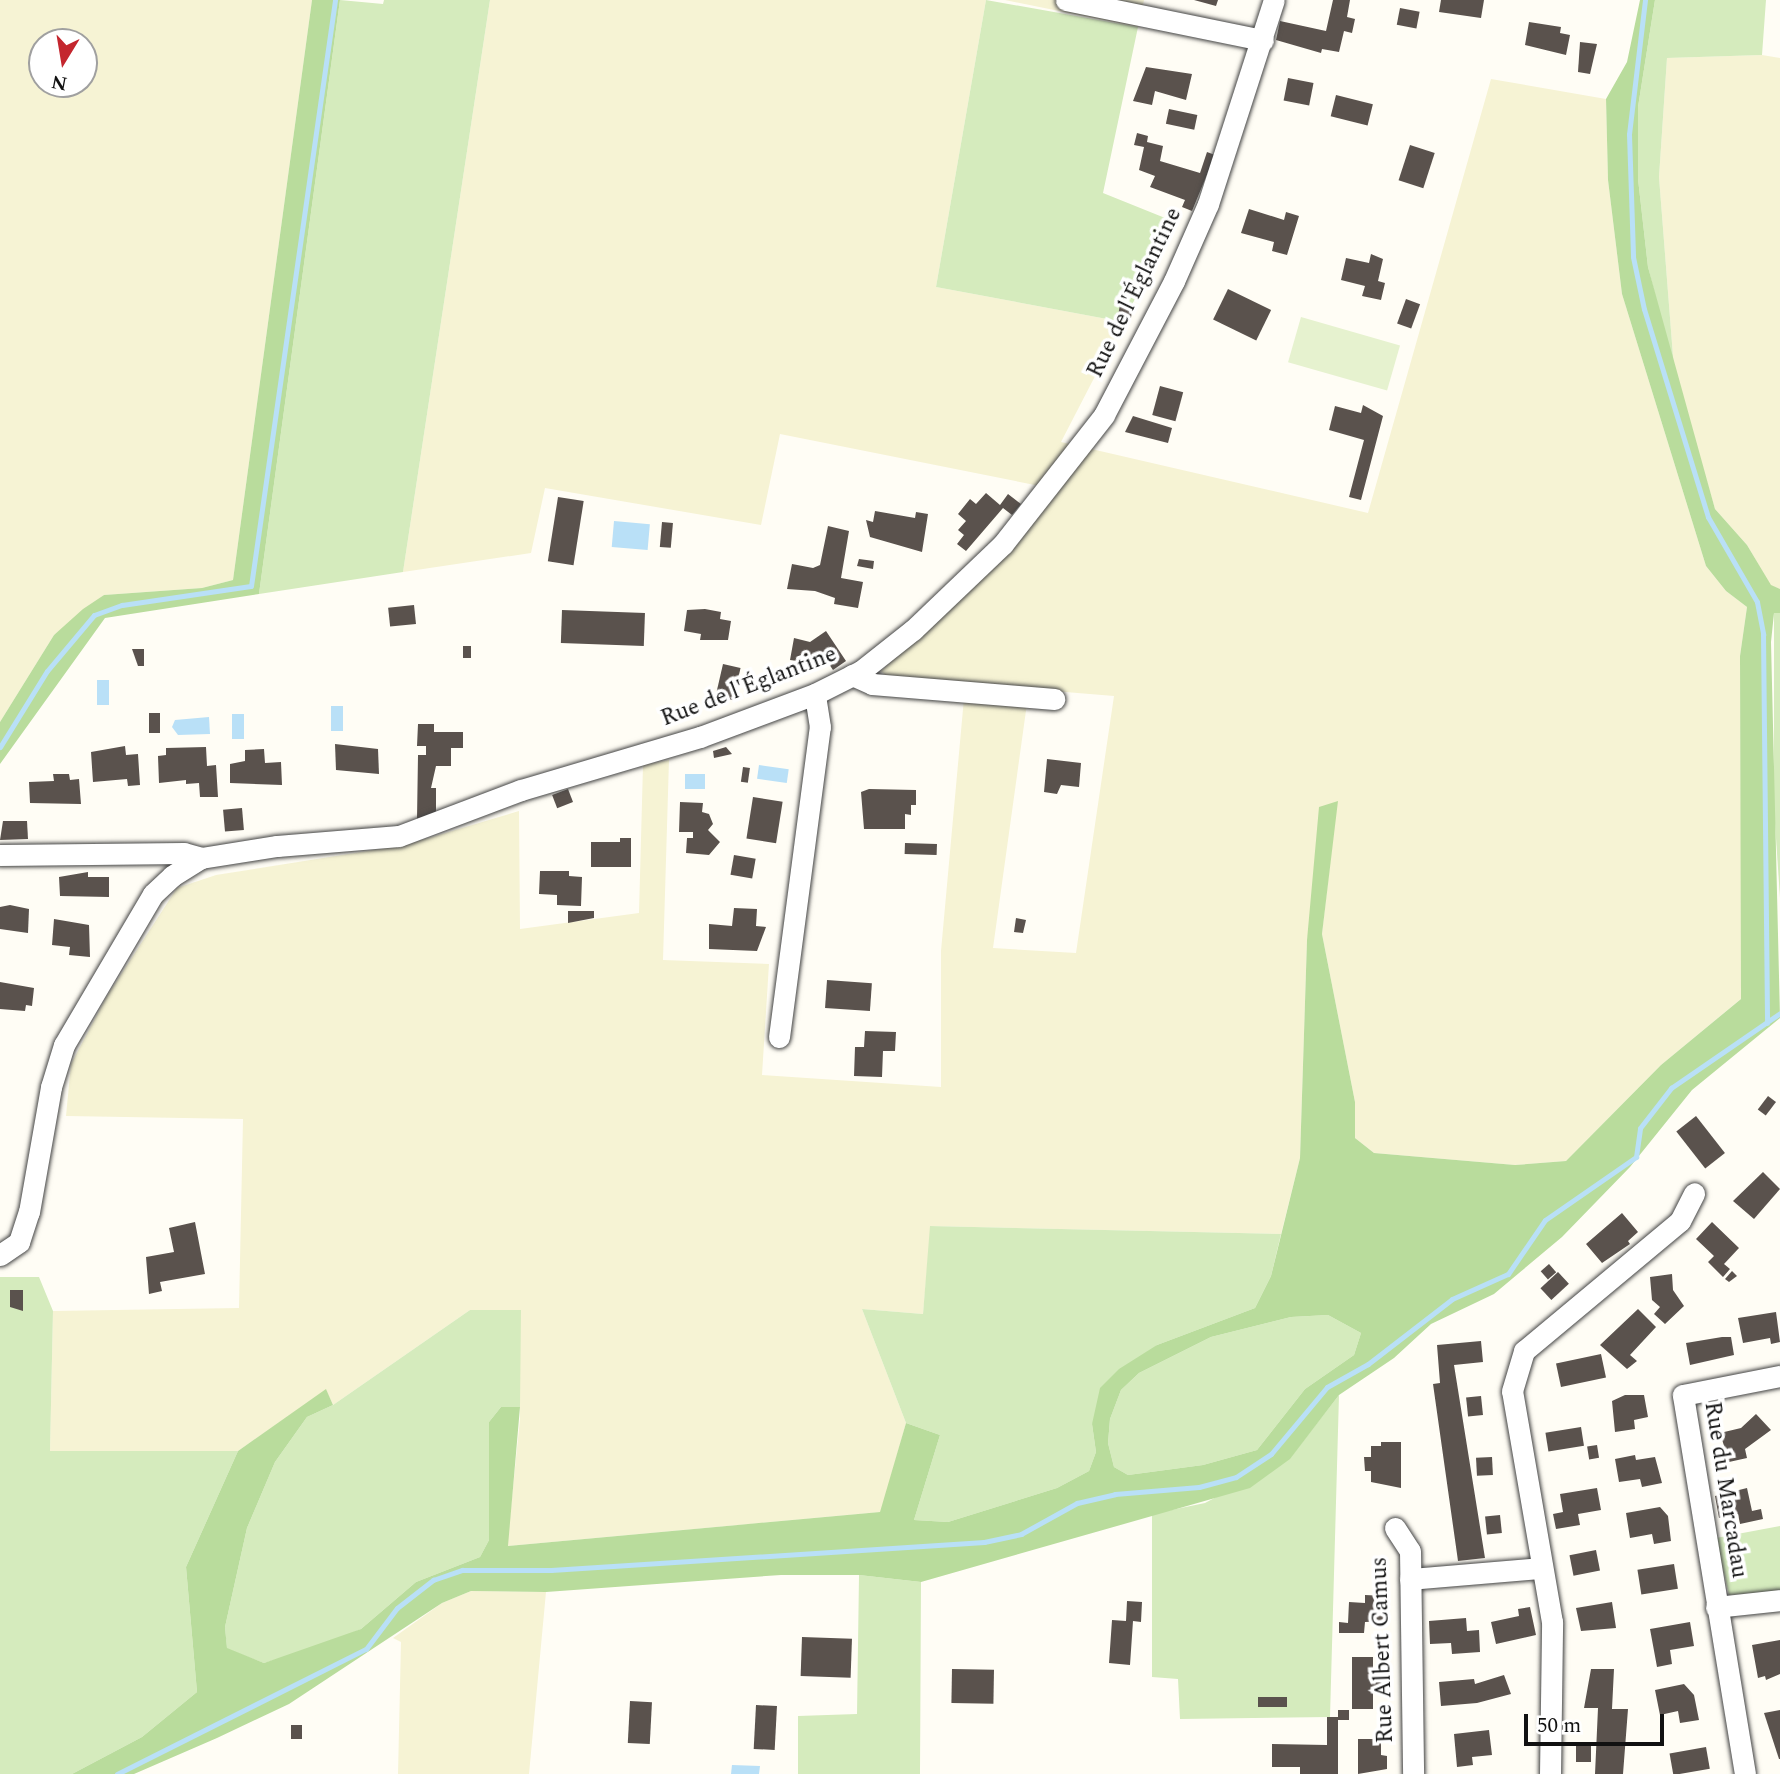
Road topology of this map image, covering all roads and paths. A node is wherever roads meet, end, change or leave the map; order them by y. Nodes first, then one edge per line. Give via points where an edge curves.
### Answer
1 (1066, 0) edge
2 (1274, 0) edge
3 (1263, 40) junction
4 (852, 675) junction
5 (815, 694) junction
6 (1054, 699) dead end
7 (0, 855) edge
8 (201, 858) junction
9 (779, 1037) dead end
10 (1694, 1193) dead end
11 (0, 1255) edge
12 (1780, 1376) edge
13 (1395, 1528) dead end
14 (1541, 1568) junction
15 (1410, 1579) junction
16 (1780, 1600) edge
17 (1716, 1607) junction
18 (1413, 1774) edge
19 (1550, 1774) edge
20 (1745, 1774) edge

1 - 3 street
2 - 3 street, Rue de l'Églantine
3 - 4 street, Rue de l'Églantine via 1208,204 1174,281 1104,415 1003,544 913,630
4 - 5 street, Rue de l'Églantine
4 - 6 street via 872,684
5 - 8 street, Rue de l'Églantine via 700,737 521,790 399,836 277,846
5 - 9 street via 820,727
7 - 8 street, Rue de l'Églantine via 184,853
8 - 11 street, Rue de l'Églantine via 153,894 64,1045 51,1087 29,1212 19,1242
10 - 14 street via 1680,1220 1524,1351 1512,1391
12 - 17 street, Rue du Marcadau via 1683,1395
13 - 15 street, Rue Albert Camus via 1410,1550
14 - 15 street
14 - 19 street via 1552,1622
15 - 18 street, Rue Albert Camus
16 - 17 street, Rue du Marcadau
17 - 20 street, Rue du Marcadau

